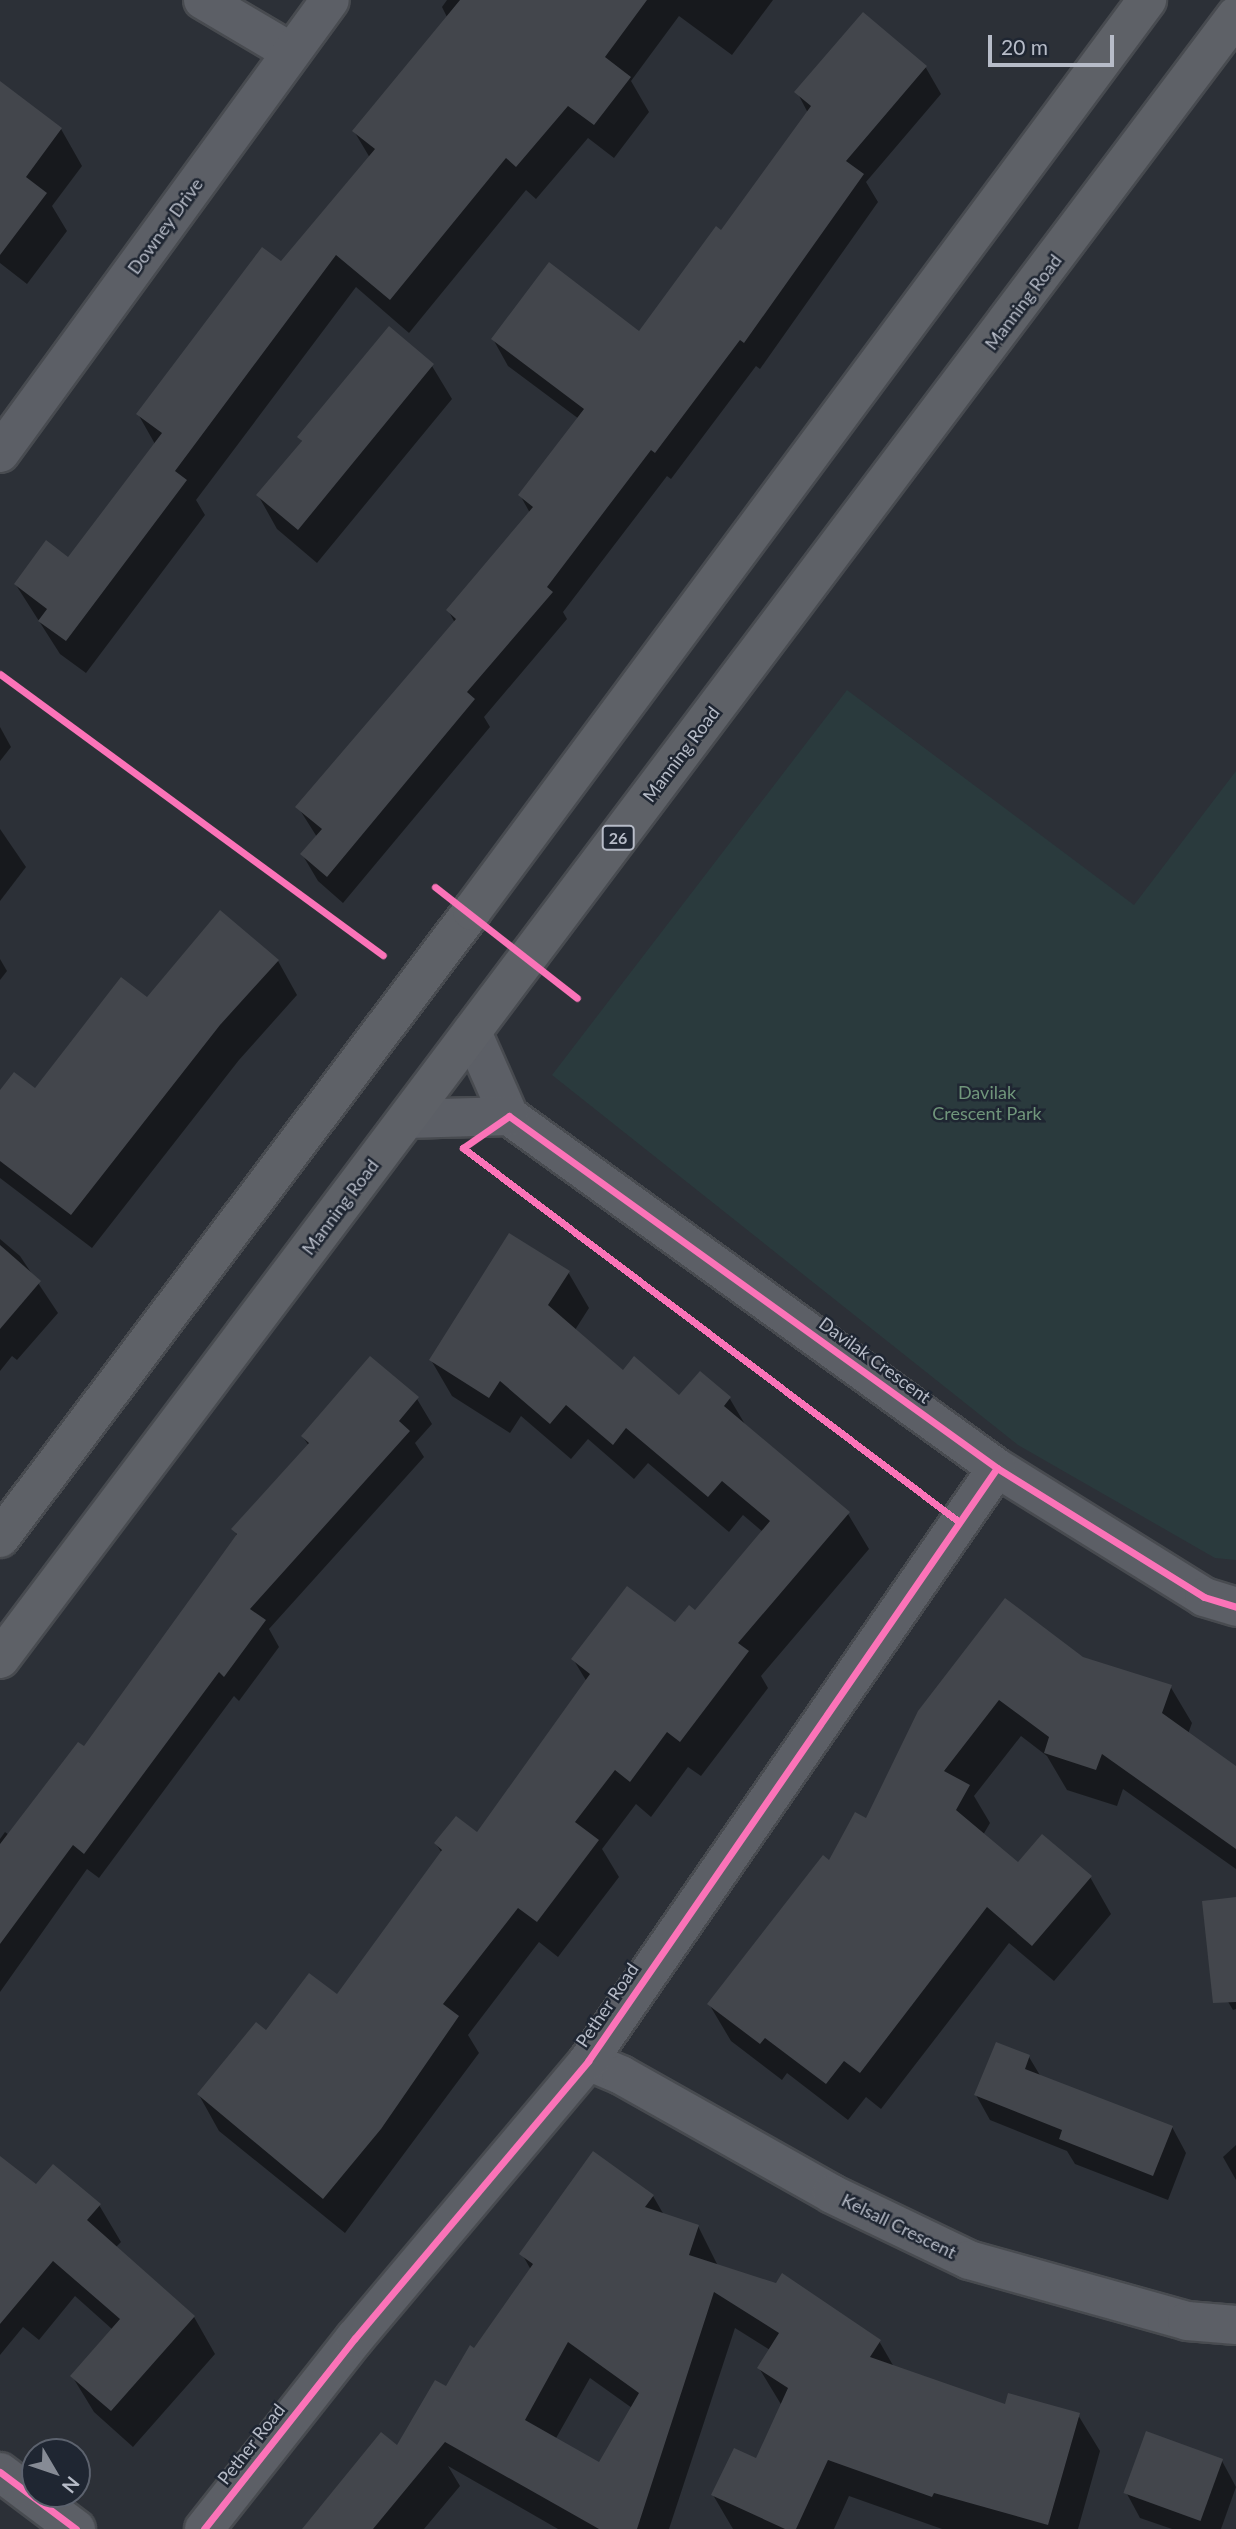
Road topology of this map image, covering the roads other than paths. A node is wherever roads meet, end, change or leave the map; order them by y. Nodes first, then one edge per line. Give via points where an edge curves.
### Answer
1 (203, 0) edge
2 (330, 0) edge
3 (1147, 0) edge
4 (1236, 16) edge
5 (291, 52) junction
6 (0, 453) edge
7 (472, 1032) junction
8 (509, 1115) junction
9 (408, 1118) junction
10 (997, 1468) junction
11 (0, 1538) edge
12 (1236, 1607) edge
13 (0, 1660) edge
14 (588, 2061) junction
15 (1236, 2325) edge
16 (0, 2472) edge
17 (76, 2529) edge
18 (204, 2529) edge

1 - 5 street
2 - 5 street, Downey Drive
3 - 11 main road via 472,911
4 - 7 main road, Manning Road / 26
5 - 6 street, Downey Drive
7 - 8 street
7 - 9 main road, Manning Road / 26
8 - 9 street
8 - 10 street, Davilak Crescent
9 - 13 main road, Manning Road / 26
10 - 12 street, Davilak Crescent via 1204,1597
10 - 14 street, Pether Road
14 - 15 street, Kelsall Crescent via 621,2075 832,2194 969,2260 1187,2321
14 - 18 street, Pether Road via 355,2338
16 - 17 street

